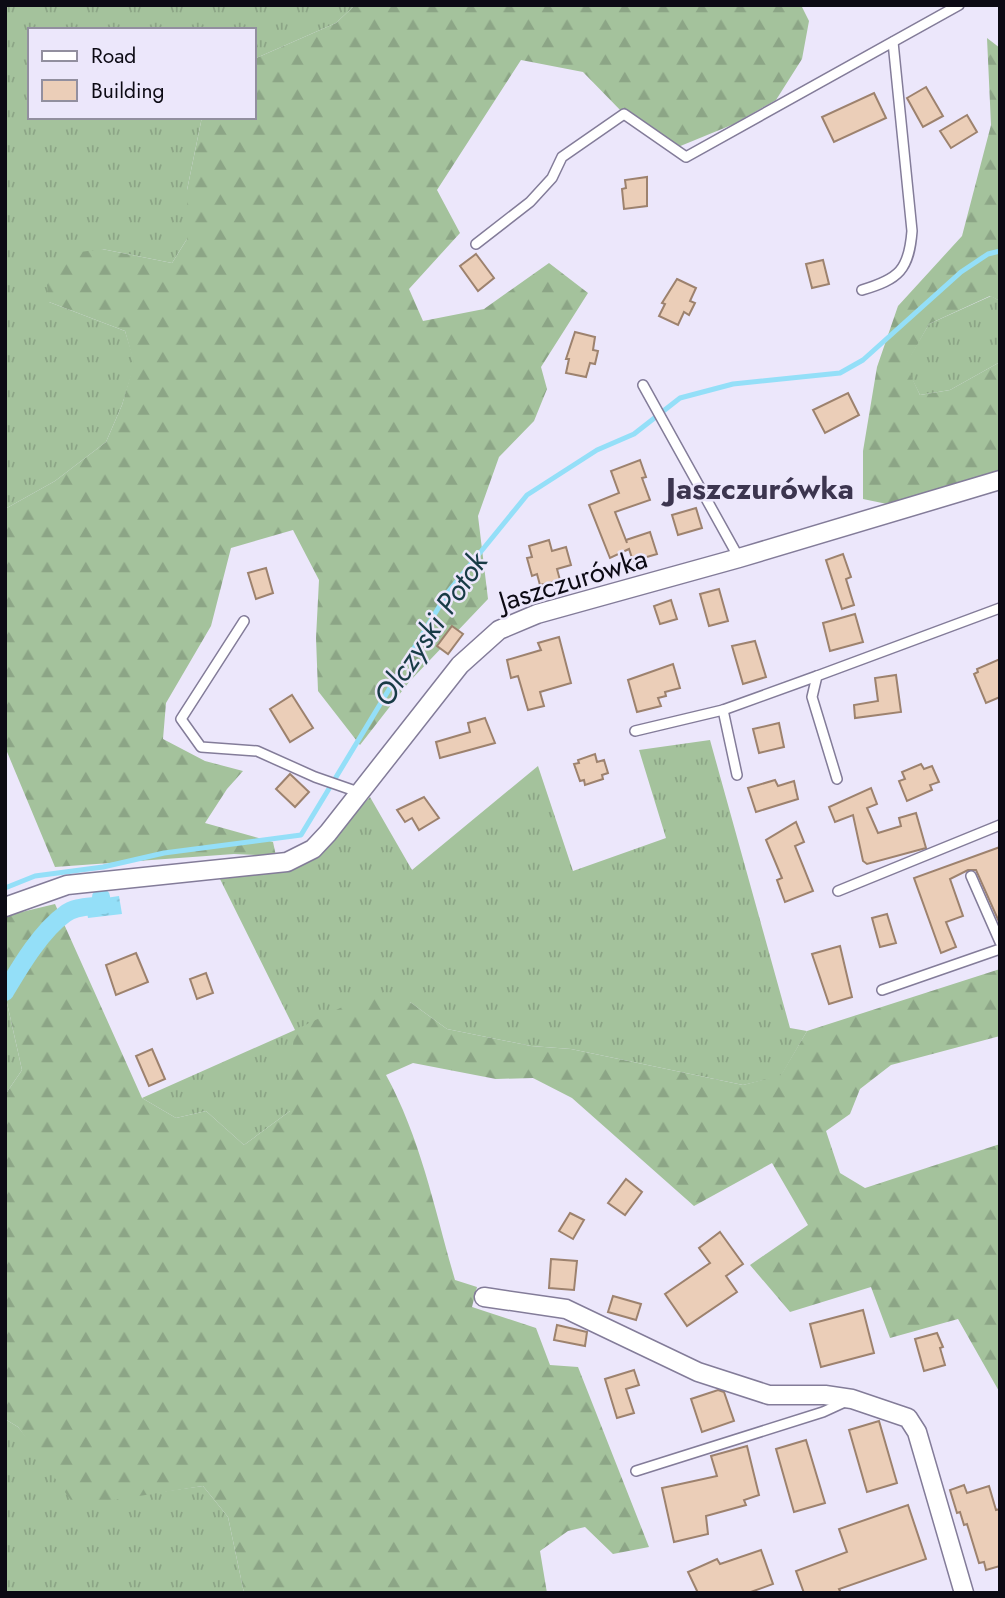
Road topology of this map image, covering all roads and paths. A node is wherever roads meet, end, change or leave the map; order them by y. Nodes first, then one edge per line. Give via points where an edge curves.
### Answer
1 (959, 5) edge
2 (893, 42) junction
3 (477, 244) dead end
4 (862, 290) dead end
5 (643, 385) dead end
6 (1000, 480) edge
7 (739, 558) junction
8 (1000, 608) edge
9 (244, 621) dead end
10 (817, 676) junction
11 (723, 710) junction
12 (635, 731) dead end
13 (737, 775) dead end
14 (837, 779) dead end
15 (361, 793) junction
16 (1000, 825) edge
17 (971, 876) dead end
18 (838, 891) dead end
19 (5, 907) edge
20 (1000, 942) edge
21 (1000, 949) edge
22 (882, 990) dead end
23 (484, 1297) dead end
24 (852, 1399) junction
25 (636, 1471) dead end
26 (964, 1593) edge

1 - 2 lane
2 - 3 lane via 686,157 624,114 562,157 552,178 530,202
2 - 4 lane via 912,231 910,257 890,282
5 - 7 lane
6 - 7 street, Jaszczurówka
7 - 15 street, Jaszczurówka via 537,614 499,630 460,665
8 - 10 lane
9 - 15 lane via 181,719 201,747 257,751
10 - 11 lane
10 - 14 lane via 813,697
11 - 12 lane
11 - 13 lane
15 - 19 street, Jaszczurówka via 313,849 287,862 66,885
16 - 18 lane
17 - 20 lane
21 - 22 lane
23 - 24 street via 566,1309 698,1372 769,1395
24 - 25 lane
24 - 26 street via 908,1418 917,1432

